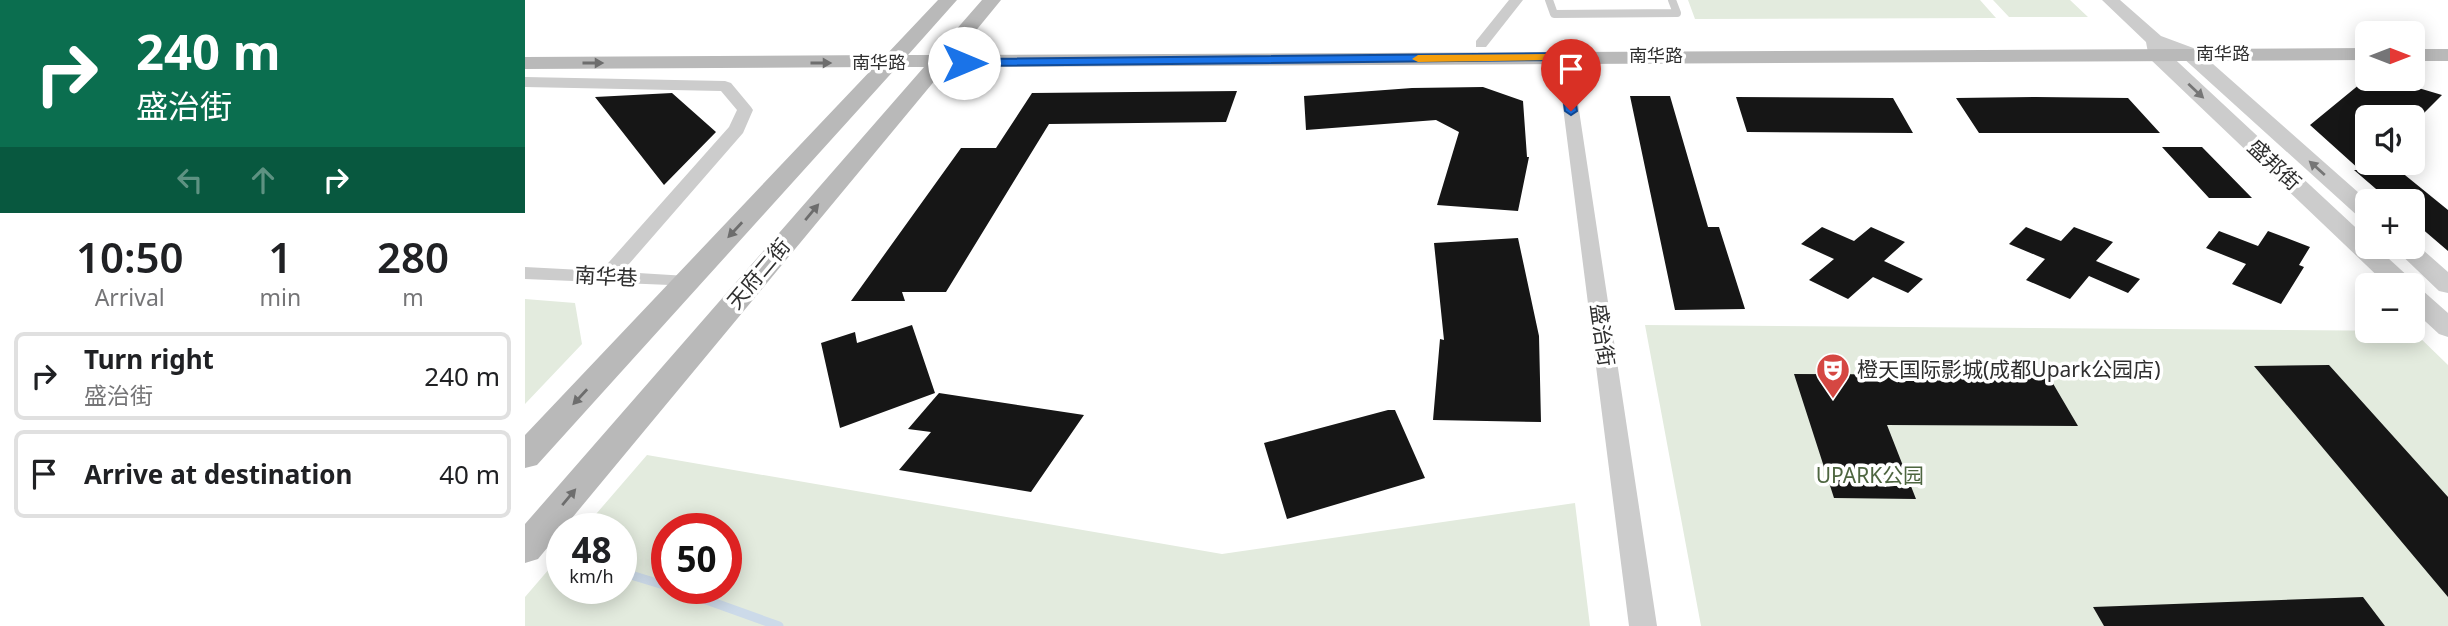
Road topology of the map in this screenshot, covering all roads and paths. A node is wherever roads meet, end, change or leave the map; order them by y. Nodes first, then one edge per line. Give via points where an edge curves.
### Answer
1 (948, 0) edge
2 (992, 0) edge
3 (1516, 0) edge
4 (1549, 0) edge
5 (1672, 0) edge
6 (2110, 0) edge
7 (2355, 40) edge
8 (2425, 40) edge
9 (2448, 40) edge
10 (907, 44) junction
11 (1481, 44) junction
12 (525, 47) edge
13 (2156, 47) junction
14 (1563, 50) junction
15 (2189, 53) junction
16 (946, 54) junction
17 (2355, 54) edge
18 (2425, 55) edge
19 (2448, 55) edge
20 (525, 63) edge
21 (889, 64) junction
22 (525, 82) edge
23 (2355, 202) edge
24 (2419, 259) edge
25 (525, 273) edge
26 (2390, 273) edge
27 (607, 277) junction
28 (687, 282) junction
29 (2448, 285) edge
30 (2425, 307) edge
31 (2448, 328) edge
32 (525, 456) edge
33 (525, 549) edge
34 (1643, 626) edge

1 - 10 main road
2 - 16 main road, 天府二街
3 - 11 street
4 - 5 lane via 1554,14 1677,13
6 - 13 street, 盛邦街
7 - 13 main road, 南华路
8 - 9 main road
10 - 12 main road, 南华路
10 - 16 main road, 南华路
10 - 21 main road
11 - 14 main road, 南华路
11 - 16 main road, 南华路
13 - 14 main road, 南华路
13 - 15 main road, 南华路
13 -> 26 street, 盛邦街
14 - 16 main road, 南华路
14 - 34 street, 盛治街
15 - 17 main road, 南华路
23 -> 15 street, 盛邦街
16 - 21 main road, 南华路
33 -> 16 main road, 天府二街
18 - 19 main road
20 -> 21 main road, 南华路
21 -> 28 main road
22 - 27 street via 725,86 745,110 737,129
24 - 29 street
25 - 27 street, 南华巷
27 - 28 street, 南华巷
28 -> 32 main road
30 - 31 street

